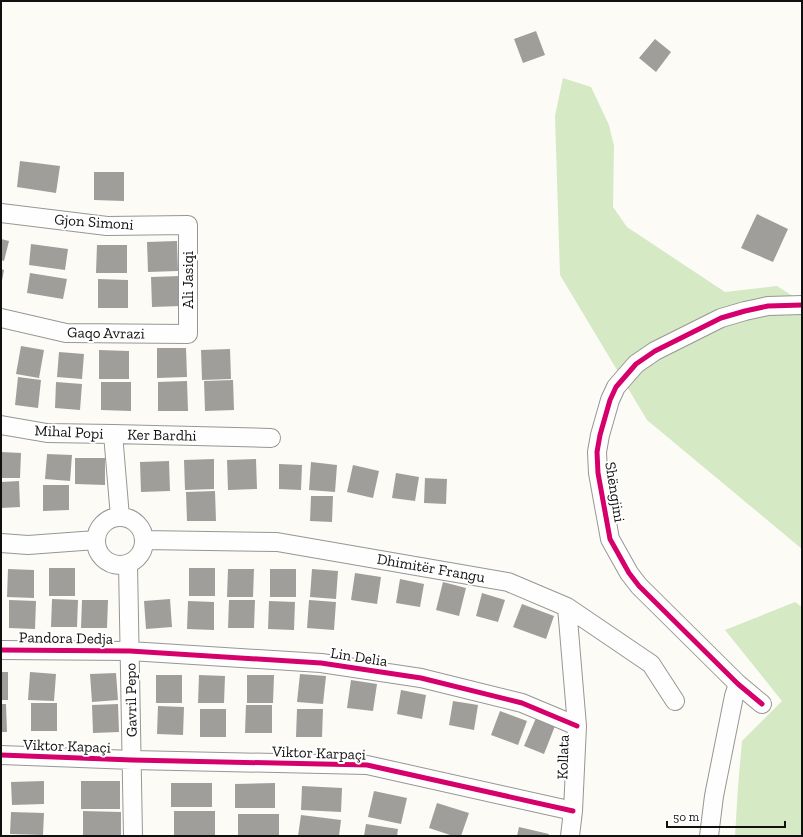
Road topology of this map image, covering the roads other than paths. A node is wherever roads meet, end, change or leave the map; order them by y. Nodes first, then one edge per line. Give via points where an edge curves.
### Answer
1 (1, 213) edge
2 (188, 225) joint
3 (802, 305) edge
4 (1, 318) edge
5 (188, 334) joint
6 (1, 425) edge
7 (113, 434) junction
8 (271, 438) dead end
9 (120, 517) junction
10 (96, 540) junction
11 (144, 540) junction
12 (1, 542) edge
13 (128, 564) junction
14 (567, 607) junction
15 (1, 650) edge
16 (130, 651) junction
17 (738, 684) junction
18 (675, 701) dead end
19 (762, 704) dead end
20 (577, 726) junction
21 (1, 755) edge
22 (132, 760) junction
23 (573, 811) junction
24 (133, 836) edge
25 (570, 836) edge
26 (709, 836) edge

1 - 2 street, Gjon Simoni via 107,226
2 - 5 street, Ali Jasiqi
3 - 17 street, Shëngjini via 768,306 720,318 655,351 636,364 616,387 610,400 597,452 598,473 610,539 629,573
4 - 5 street, Gaqo Avrazi via 66,333
6 - 7 street, Mihal Popi via 47,433
7 - 8 street, Ker Bardhi
7 - 9 street, Ker Bardhi
9 - 10 street via 106,521 97,533
9 - 11 street via 134,521 143,533
10 - 12 street via 28,545
10 - 13 street via 100,555 106,561 120,566
11 - 13 street via 144,548 140,555
11 - 14 street, Dhimitër Frangu via 277,542 508,582
13 - 16 street, Gavril Pepo
14 - 18 street, Dhimitër Frangu via 651,664
14 - 20 street, Kollata
15 - 16 street, Pandora Dedja
16 - 20 street, Lin Delia via 321,663 421,678 522,703
16 - 22 street, Gavril Pepo
17 - 19 street, Shëngjini
17 - 26 street via 714,796
20 - 23 street, Kollata
21 - 22 street, Viktor Kapaçi
22 - 23 street, Viktor Karpaçi via 367,765
22 - 24 street, Gavril Pepo
23 - 25 street, Kollata

